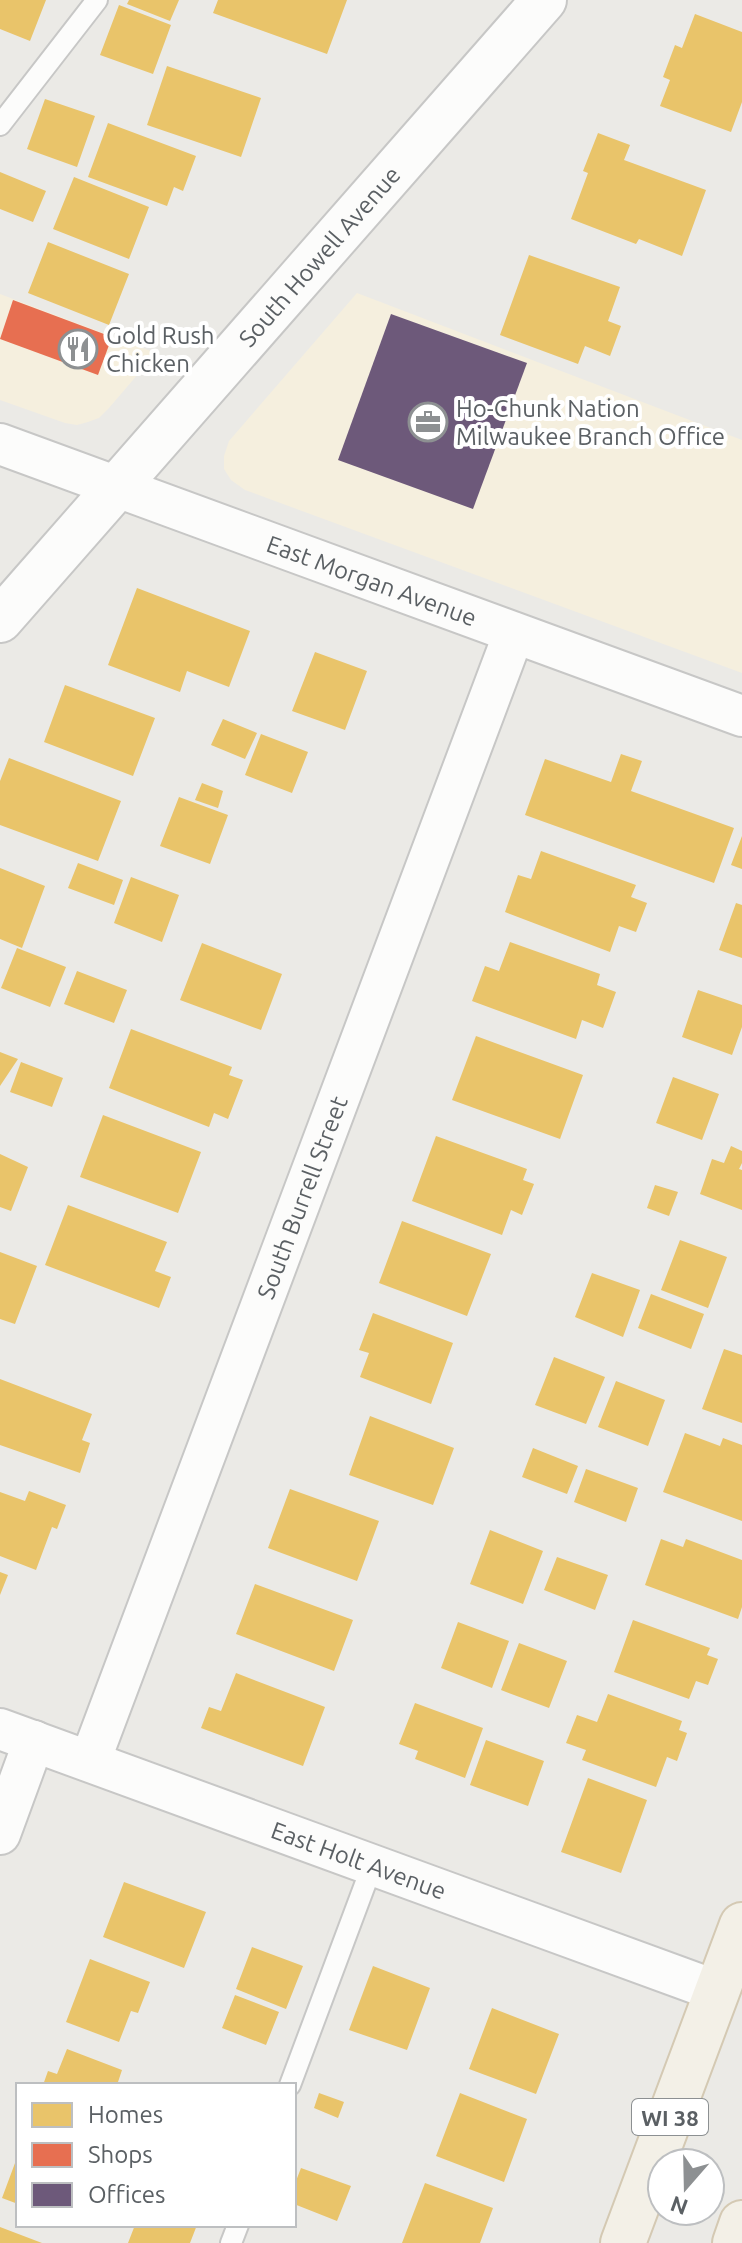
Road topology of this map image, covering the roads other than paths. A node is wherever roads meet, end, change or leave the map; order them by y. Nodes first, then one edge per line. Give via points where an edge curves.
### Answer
1 (97, 0) edge
2 (544, 0) edge
3 (0, 125) edge
4 (0, 444) edge
5 (117, 487) junction
6 (0, 620) edge
7 (514, 633) junction
8 (742, 716) edge
9 (17, 1735) edge
10 (90, 1761) junction
11 (0, 1834) edge
12 (372, 1866) junction
13 (742, 1925) edge
14 (734, 1989) edge
15 (291, 2083) edge
16 (742, 2223) edge
17 (623, 2243) edge
18 (735, 2243) edge

1 - 3 lane
2 - 5 street, South Howell Avenue
4 - 5 street, East Morgan Avenue
5 - 6 street, South Howell Avenue
5 - 7 street, East Morgan Avenue
7 - 8 street, East Morgan Avenue
7 - 10 street, South Burrell Street
9 - 10 street, East Holt Avenue
9 - 11 street
10 - 12 street, East Holt Avenue
12 - 14 street, East Holt Avenue
12 - 15 lane
13 - 14 main road, WI 38
14 - 17 main road, WI 38
16 - 18 main road

